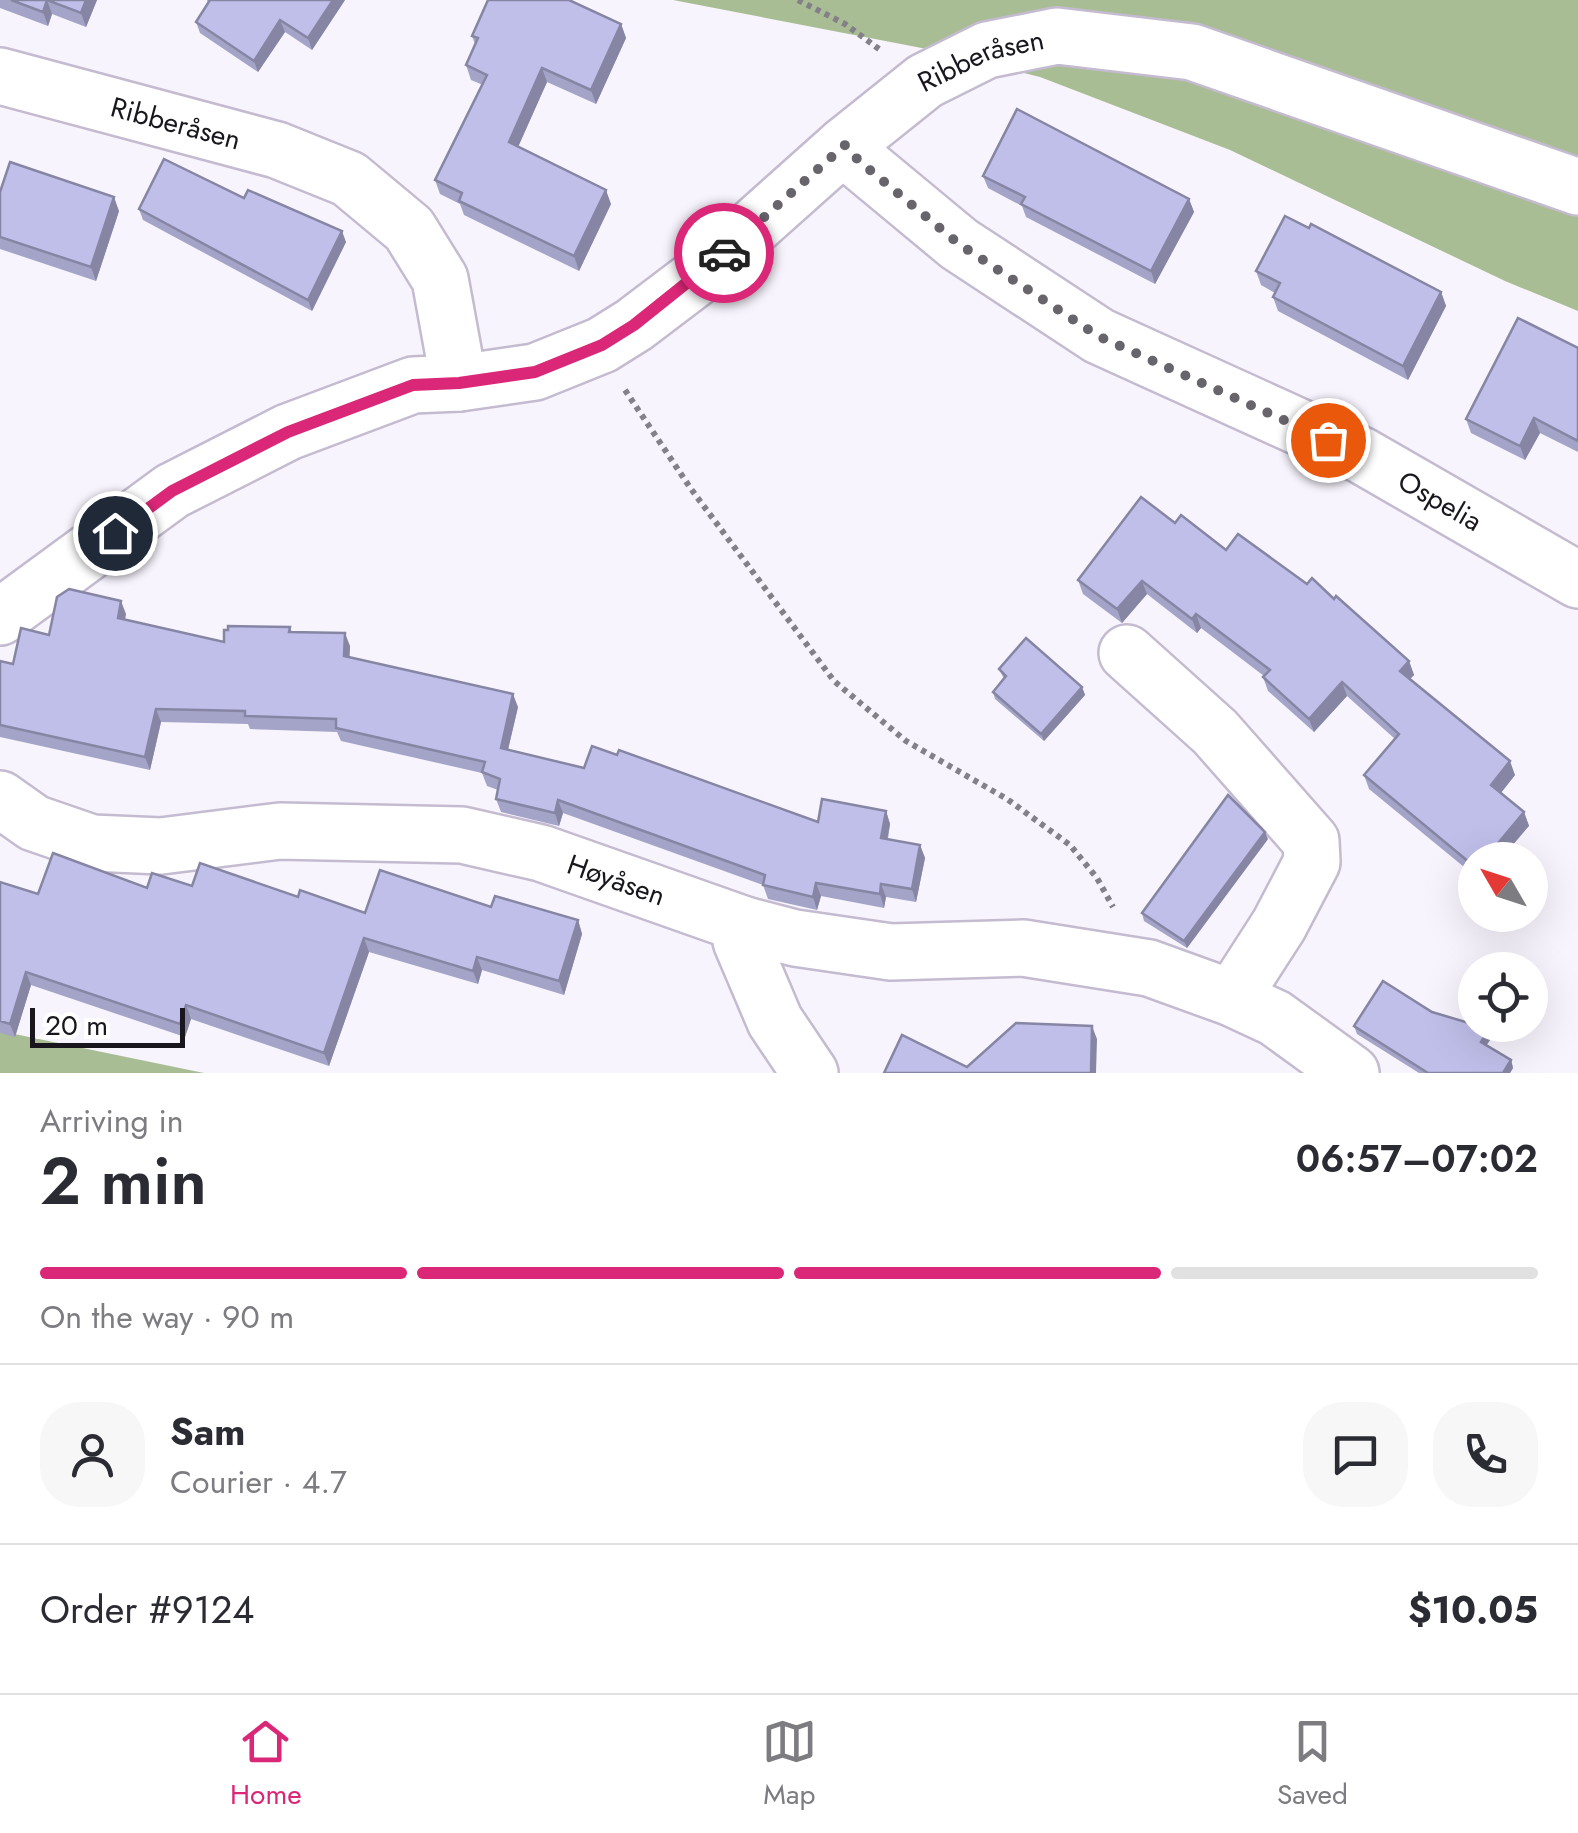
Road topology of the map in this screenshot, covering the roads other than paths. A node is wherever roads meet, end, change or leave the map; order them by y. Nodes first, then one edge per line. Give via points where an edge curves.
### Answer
1 (0, 76) edge
2 (845, 145) junction
3 (1578, 187) edge
4 (459, 383) junction
5 (1578, 580) edge
6 (0, 617) edge
7 (1127, 653) dead end
8 (0, 799) edge
9 (745, 926) junction
10 (1232, 998) junction
11 (810, 1073) edge
12 (1350, 1073) edge

1 - 4 street, Ribberåsen via 277,150 349,179 409,229 440,279
2 - 3 street, Ribberåsen via 925,82 988,50 1058,36 1192,52
2 - 4 street, Ribberåsen via 696,278 602,345 535,372
2 - 5 street, Ospelia via 959,244 1098,336 1362,455
4 - 6 street, Ribberåsen via 413,385 255,448 172,491
7 - 10 street via 1215,732 1311,841 1312,862
8 - 9 street, Høyåsen via 34,823 92,843 162,846 280,831 462,835 541,853
9 - 10 street, Høyåsen via 891,952 1024,948 1148,968
9 - 11 street via 741,940 774,1021
10 - 12 street, Høyåsen via 1275,1018

